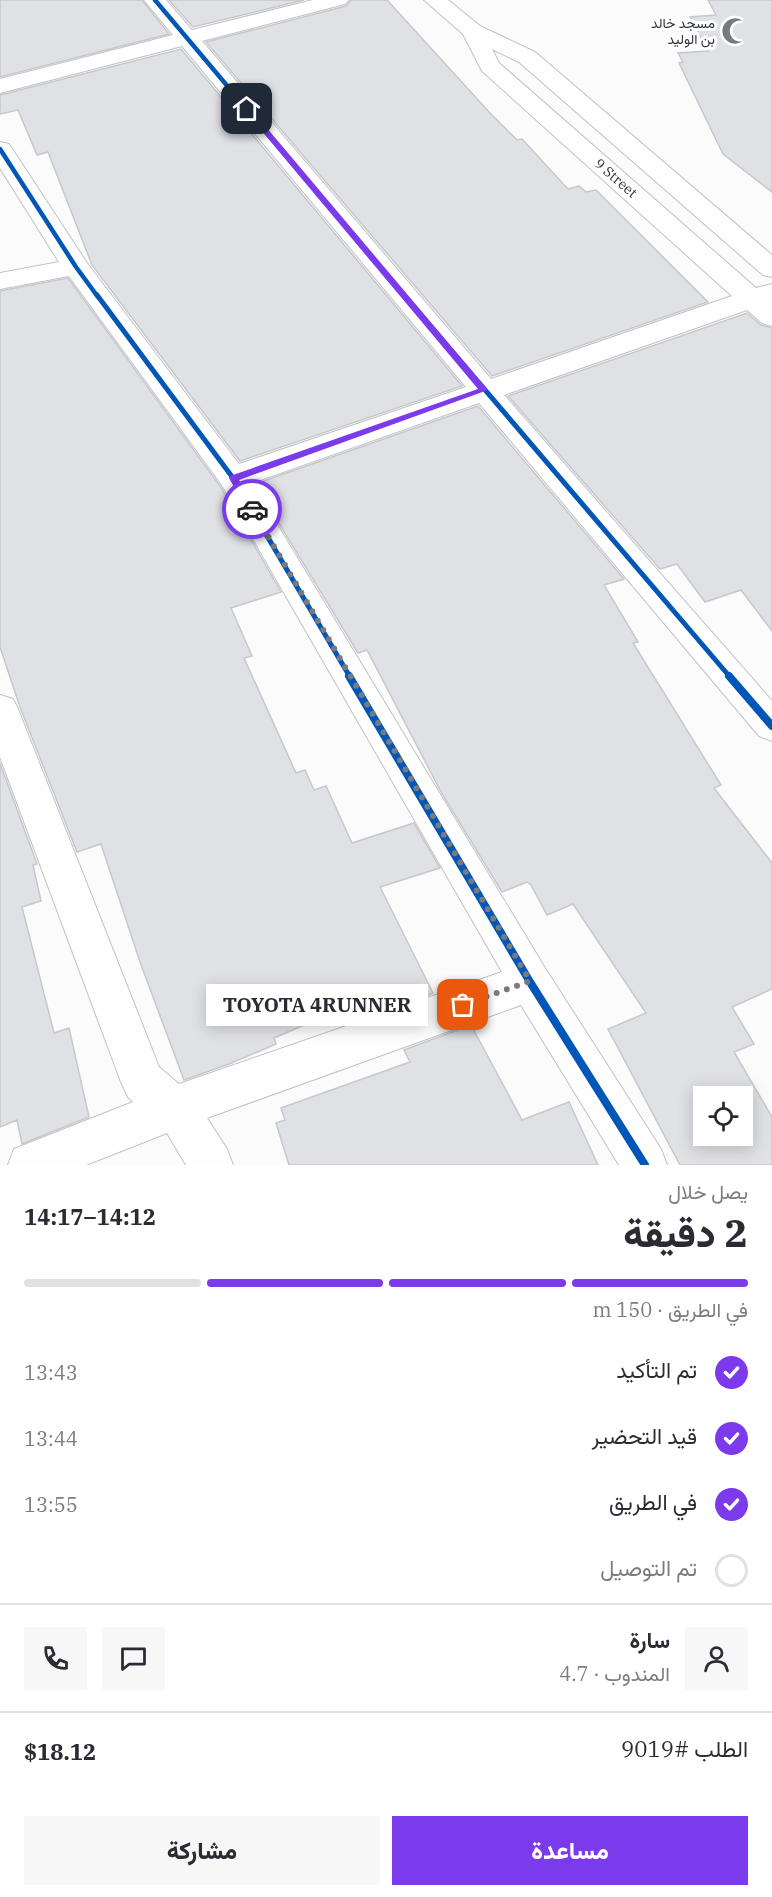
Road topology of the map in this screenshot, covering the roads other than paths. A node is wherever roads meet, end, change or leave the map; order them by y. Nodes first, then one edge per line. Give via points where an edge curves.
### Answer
1 (155, 0) edge
2 (338, 0) edge
3 (435, 0) edge
4 (472, 31) junction
5 (188, 39) junction
6 (0, 86) edge
7 (0, 149) edge
8 (76, 267) junction
9 (772, 269) edge
10 (0, 280) edge
11 (766, 302) edge
12 (484, 390) junction
13 (234, 478) junction
14 (0, 709) edge
15 (772, 726) edge
16 (530, 981) junction
17 (176, 1107) junction
18 (30, 1165) edge
19 (211, 1165) edge
20 (645, 1165) edge

1 - 5 street
2 - 5 street
3 - 4 street, 9 Street
4 - 9 street, 9 Street via 527,57
4 - 11 street, 9 Street via 490,66
5 - 6 street
5 - 12 street
7 - 8 street
8 - 10 street
8 - 13 street
11 - 12 street
12 - 13 street
12 - 15 street
13 - 16 street
14 - 17 street via 143,1082
16 - 17 street
16 - 20 street
17 - 18 street
17 - 19 street

